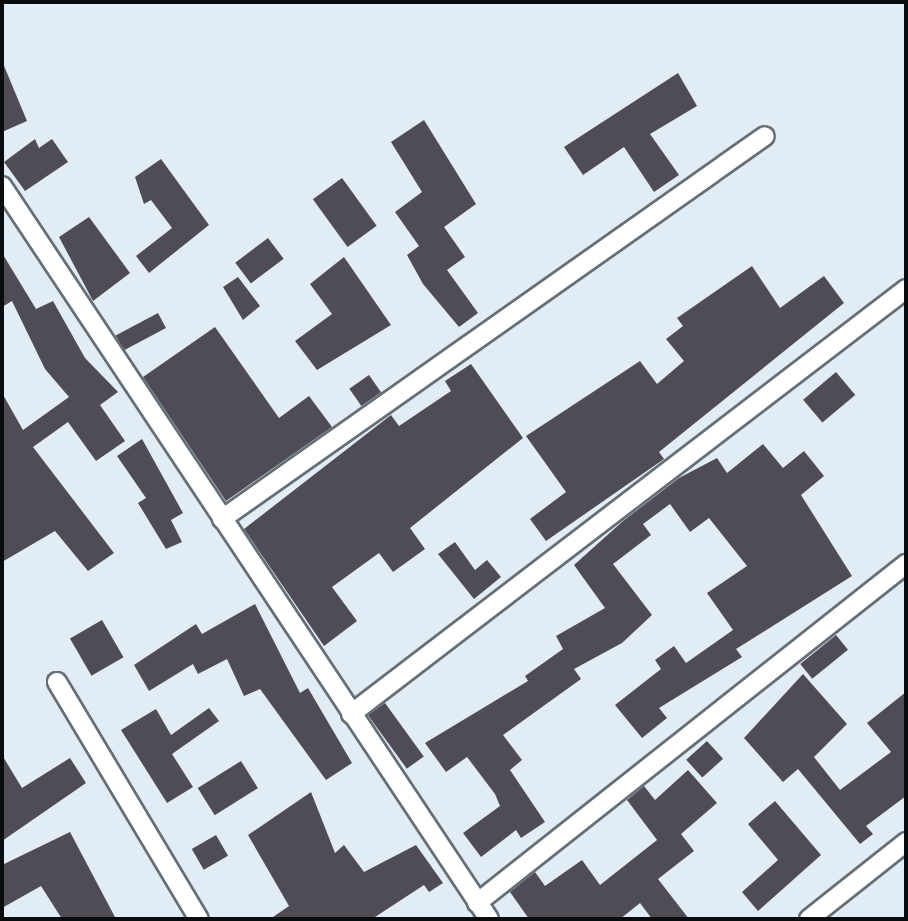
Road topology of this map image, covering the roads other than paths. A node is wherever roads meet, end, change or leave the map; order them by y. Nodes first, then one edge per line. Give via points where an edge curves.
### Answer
1 (765, 136) dead end
2 (2, 186) edge
3 (906, 289) edge
4 (222, 519) junction
5 (906, 564) edge
6 (57, 682) dead end
7 (351, 714) junction
8 (906, 842) edge
9 (477, 903) junction
10 (199, 919) edge
11 (489, 919) edge
12 (809, 919) edge

1 - 4 street
2 - 4 street
3 - 7 street
4 - 7 street
5 - 9 street
6 - 10 street
7 - 9 street
8 - 12 street
9 - 11 street

